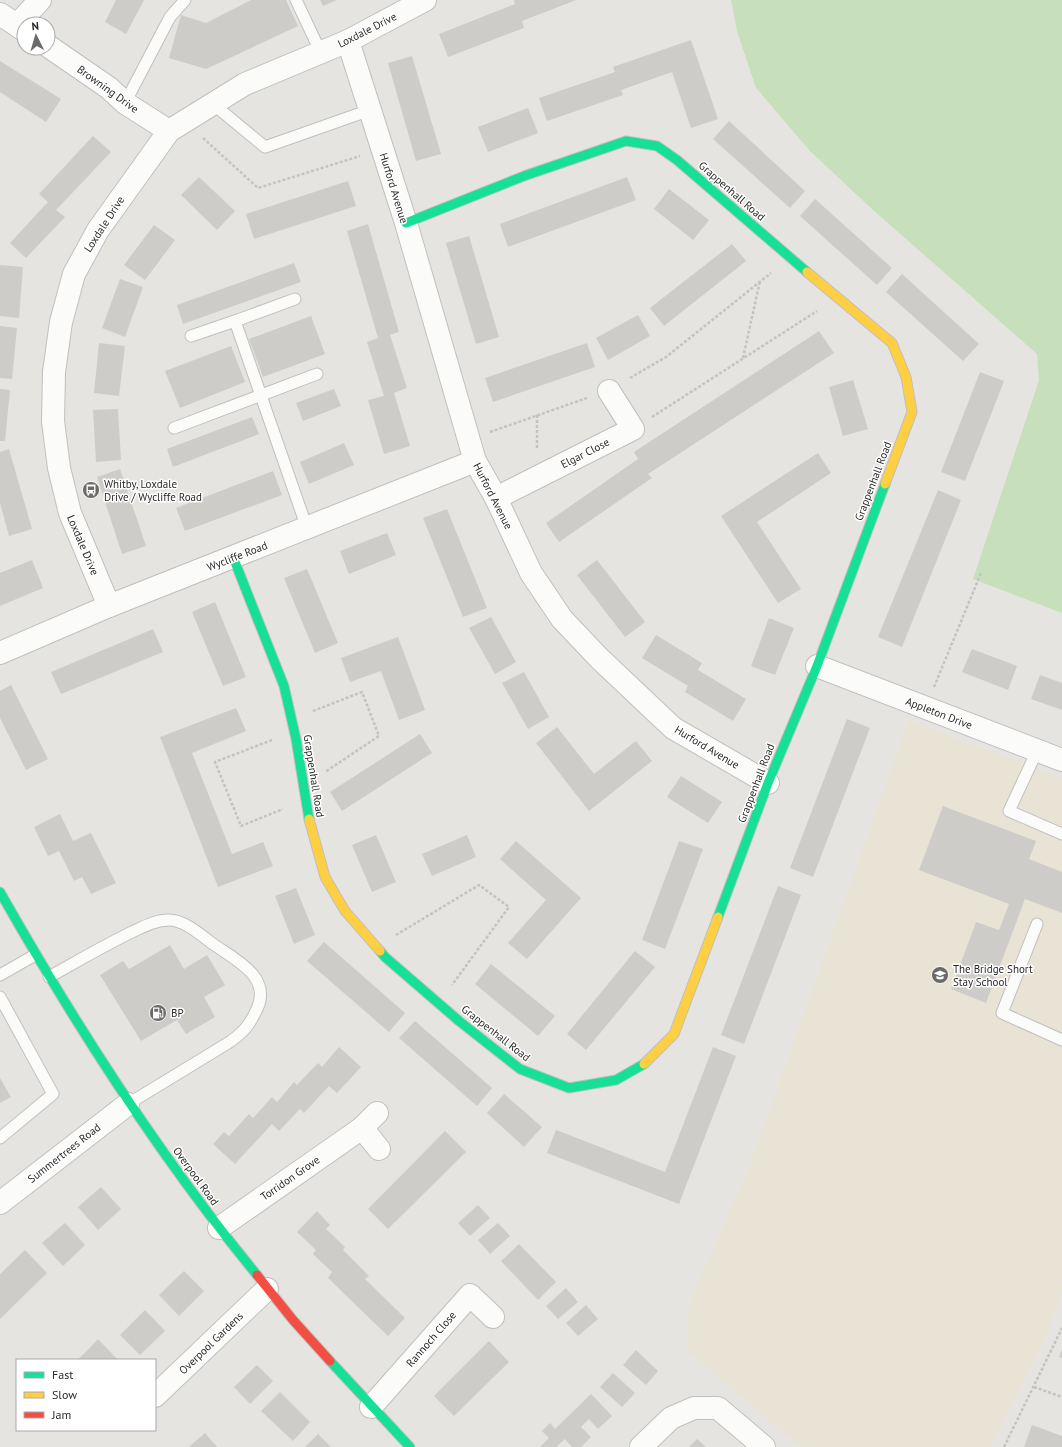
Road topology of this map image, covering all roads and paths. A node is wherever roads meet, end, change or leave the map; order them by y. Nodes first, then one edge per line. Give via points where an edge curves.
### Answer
1 (40, 0) edge
2 (185, 0) edge
3 (296, 0) edge
4 (425, 0) edge
5 (14, 23) edge
6 (348, 41) junction
7 (56, 52) edge
8 (321, 52) junction
9 (125, 103) junction
10 (213, 104) junction
11 (370, 110) junction
12 (169, 131) junction
13 (406, 223) junction
14 (790, 257) junction
15 (760, 281) junction
16 (837, 298) junction
17 (295, 299) dead end
18 (235, 321) junction
19 (191, 336) dead end
20 (743, 358) junction
21 (317, 374) dead end
22 (609, 391) junction
23 (261, 395) junction
24 (537, 415) junction
25 (174, 428) dead end
26 (634, 429) junction
27 (469, 439) junction
28 (475, 461) junction
29 (537, 477) junction
30 (496, 498) junction
31 (307, 528) junction
32 (233, 558) junction
33 (981, 573) dead end
34 (108, 606) junction
35 (0, 653) edge
36 (817, 666) junction
37 (926, 708) junction
38 (292, 719) junction
39 (295, 731) junction
40 (1037, 751) junction
41 (1062, 760) edge
42 (768, 783) junction
43 (303, 786) junction
44 (306, 799) junction
45 (1062, 834) edge
46 (0, 892) edge
47 (1037, 924) dead end
48 (377, 947) junction
49 (35, 955) junction
50 (0, 975) edge
51 (49, 977) junction
52 (0, 998) edge
53 (439, 1003) junction
54 (1062, 1040) edge
55 (128, 1104) junction
56 (377, 1113) dead end
57 (362, 1128) junction
58 (0, 1138) edge
59 (379, 1150) dead end
60 (1, 1200) edge
61 (219, 1228) junction
62 (268, 1289) junction
63 (493, 1317) dead end
64 (1062, 1328) edge
65 (1034, 1387) junction
66 (156, 1395) edge
67 (1062, 1397) edge
68 (370, 1407) junction
69 (410, 1447) edge
70 (641, 1447) edge
71 (764, 1447) edge
72 (1004, 1447) edge

1 - 5 street
2 - 9 lane via 170,17
3 - 8 lane
4 - 6 street, Loxdale Drive
6 - 8 street, Loxdale Drive
6 - 11 street, Hurford Avenue
7 - 9 street, Browning Drive via 109,88
8 - 10 street, Loxdale Drive via 245,84
9 - 12 street, Browning Drive
10 - 11 lane via 265,148
10 - 12 street, Loxdale Drive
11 - 13 street, Hurford Avenue
12 - 34 street, Loxdale Drive via 98,230 74,274 61,322 54,372 53,420 59,468 70,513
13 - 14 street, Grappenhall Road via 524,176 626,141 657,146 677,160
13 - 27 street, Hurford Avenue
14 - 15 path
14 - 16 street, Grappenhall Road
15 - 20 path
15 - 22 path via 666,357
16 - 20 path
16 - 36 street, Grappenhall Road via 892,343 906,377 912,412
17 - 18 lane
18 - 19 lane
18 - 23 lane
20 - 26 path
21 - 23 lane
22 - 24 path
22 - 26 street
23 - 25 lane
23 - 31 lane
24 - 27 path
24 - 29 path
26 - 29 street, Elgar Close
27 - 28 street, Hurford Avenue
28 - 30 street, Hurford Avenue
28 - 31 street, Wycliffe Road
29 - 30 street, Elgar Close
30 - 42 street, Hurford Avenue via 531,574 562,619 599,658 673,728
31 - 32 street, Wycliffe Road
32 - 34 street, Wycliffe Road
32 - 38 street, Grappenhall Road via 284,686
33 - 37 path
34 - 35 street, Wycliffe Road
36 - 37 street, Appleton Drive
36 - 42 street, Grappenhall Road
37 - 40 street, Appleton Drive
38 - 39 street, Grappenhall Road
38 - 43 path via 362,692 379,736
39 - 43 street, Grappenhall Road
39 - 44 path via 215,762 241,826
40 - 41 street, Appleton Drive
40 - 45 lane via 1009,811
42 - 53 street, Grappenhall Road via 674,1034 646,1063 616,1080 568,1088 520,1069
43 - 44 street, Grappenhall Road
44 - 48 street, Grappenhall Road via 309,822 325,877 344,911
46 - 49 street, Overpool Road
47 - 54 lane via 1002,1013
48 - 53 street, Grappenhall Road via 385,957
48 - 53 path via 479,885 510,907
49 - 50 lane
49 - 51 street, Overpool Road
51 - 55 street, Overpool Road
51 - 55 lane via 150,924 171,920 188,926 238,962 254,975 259,983 261,1000 244,1032
52 - 58 lane via 53,1094
55 - 60 street, Summertrees Road
55 - 61 street, Overpool Road
56 - 57 street, Torridon Grove
57 - 59 street
57 - 61 street, Torridon Grove
61 - 62 street, Overpool Road
62 - 66 street, Overpool Gardens
62 - 68 street, Overpool Road
63 - 68 street, Rannoch Close via 470,1295
64 - 65 path
65 - 67 path
65 - 72 path
68 - 69 street, Overpool Road
70 - 71 street via 671,1418 694,1408 718,1408

